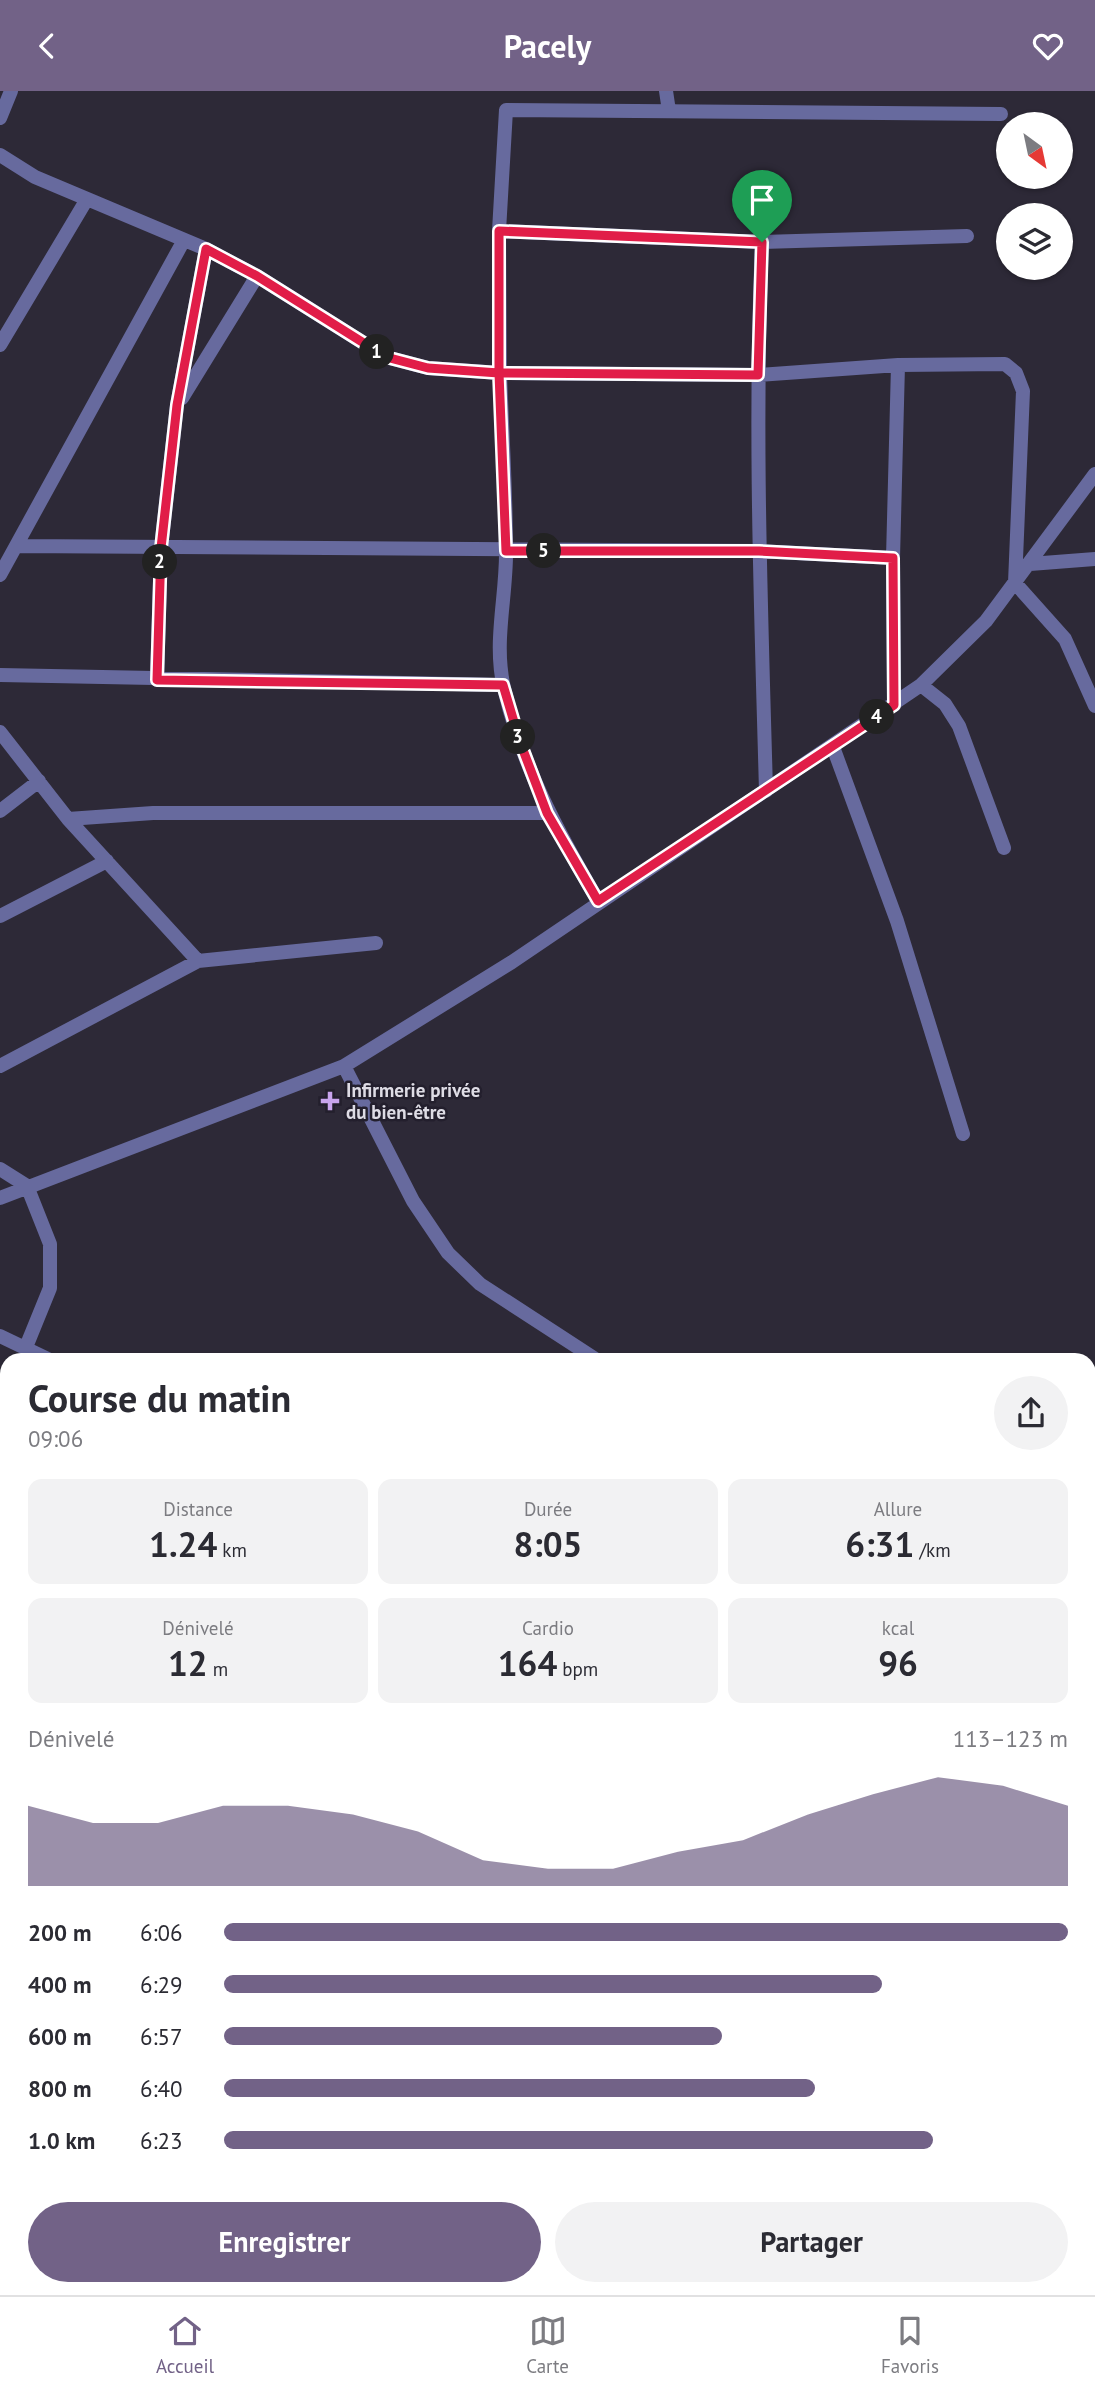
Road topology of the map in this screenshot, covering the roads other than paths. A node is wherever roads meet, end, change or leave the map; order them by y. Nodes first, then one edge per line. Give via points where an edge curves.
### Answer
1 (11, 91) edge
2 (666, 91) edge
3 (669, 111) junction
4 (996, 114) edge
5 (0, 118) edge
6 (0, 155) edge
7 (87, 199) junction
8 (499, 231) junction
9 (967, 236) dead end
10 (184, 240) junction
11 (762, 242) junction
12 (206, 249) junction
13 (257, 276) junction
14 (0, 345) edge
15 (898, 366) junction
16 (499, 373) junction
17 (758, 375) junction
18 (177, 405) junction
19 (1095, 474) edge
20 (16, 546) junction
21 (161, 548) junction
22 (506, 551) junction
23 (759, 551) junction
24 (893, 558) junction
25 (1095, 559) edge
26 (1030, 565) junction
27 (0, 575) edge
28 (1015, 583) junction
29 (0, 675) edge
30 (157, 680) junction
31 (503, 685) junction
32 (921, 685) junction
33 (894, 705) junction
34 (1095, 706) edge
35 (0, 731) edge
36 (833, 747) junction
37 (39, 781) junction
38 (766, 791) junction
39 (0, 811) edge
40 (547, 813) junction
41 (68, 819) junction
42 (1004, 848) dead end
43 (107, 861) junction
44 (598, 901) junction
45 (0, 916) edge
46 (376, 943) dead end
47 (198, 961) junction
48 (0, 1066) edge
49 (344, 1066) junction
50 (963, 1134) dead end
51 (0, 1169) edge
52 (27, 1186) junction
53 (0, 1198) edge
54 (0, 1336) edge
55 (26, 1347) junction
56 (37, 1353) edge
57 (586, 1353) edge

1 - 5 street
2 - 3 street
3 - 4 street
3 - 8 street via 506,110
6 - 7 street via 35,177
7 - 10 street
7 - 14 street
8 - 11 street
8 - 16 street
9 - 11 street
10 - 12 street
10 - 20 street
11 - 17 street
12 - 13 street
12 - 18 street
13 - 16 street via 386,357 428,368
13 - 18 street
15 - 17 street
15 - 24 street
15 - 28 street via 1006,364 1016,373 1023,391
16 - 17 street
16 - 22 street
17 - 23 street
18 - 21 street
19 - 26 street
20 - 21 street
20 - 27 street
21 - 22 street
21 - 30 street
22 - 23 street
22 - 31 street via 500,634
23 - 24 street
23 - 38 street
24 - 33 street
25 - 26 street
26 - 28 street
28 - 32 street via 986,621
28 - 34 street via 1065,639
29 - 30 street
30 - 31 street
31 - 40 street
32 - 33 street
32 - 42 street via 945,705 959,726
33 - 36 street
35 - 37 street
36 - 38 street
36 - 50 street via 897,921
37 - 39 street
37 - 41 street
38 - 44 street
40 - 41 street via 153,813
40 - 44 street
41 - 43 street
43 - 45 street
43 - 47 street
44 - 49 street via 512,962
46 - 47 street
47 - 48 street
49 - 52 street
49 - 57 street via 413,1201 448,1253 480,1284
51 - 52 street
52 - 53 street
52 - 55 street via 50,1244 50,1288
54 - 55 street
55 - 56 street

